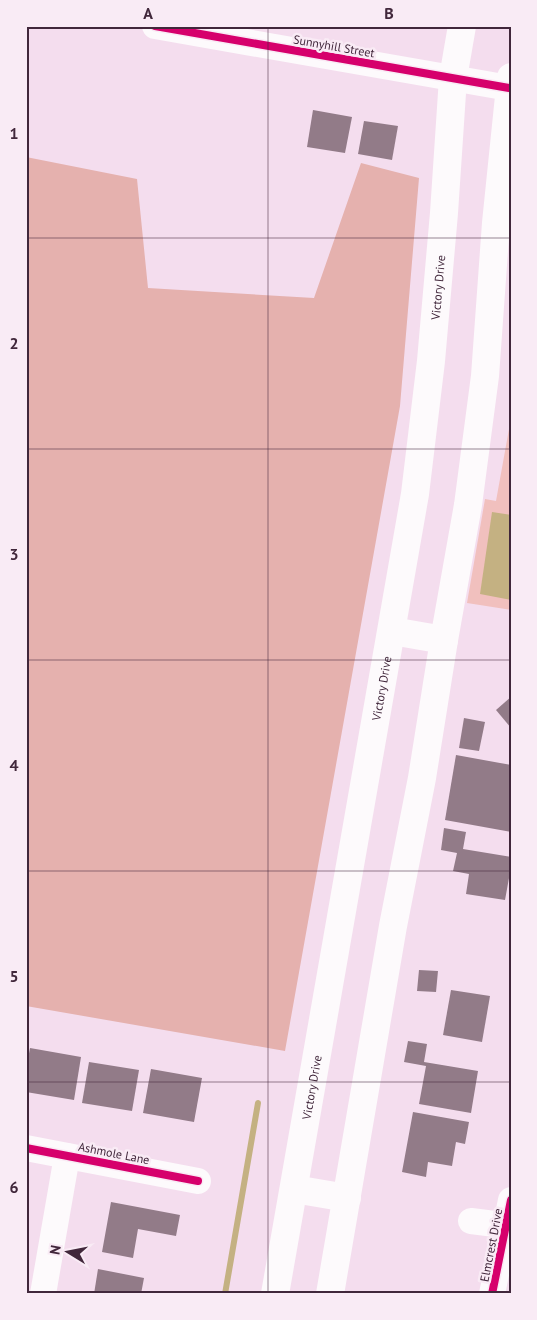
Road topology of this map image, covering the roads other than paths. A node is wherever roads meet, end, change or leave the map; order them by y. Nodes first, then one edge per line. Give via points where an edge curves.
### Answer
1 (155, 26) edge
2 (462, 26) edge
3 (453, 78) junction
4 (510, 82) edge
5 (392, 631) junction
6 (444, 640) junction
7 (26, 1148) edge
8 (67, 1156) junction
9 (198, 1181) dead end
10 (294, 1189) junction
11 (346, 1198) junction
12 (509, 1217) edge
13 (471, 1221) dead end
14 (43, 1294) edge
15 (275, 1294) edge
16 (330, 1294) edge
17 (492, 1294) edge

1 - 3 street, Sunnyhill Street
2 - 3 main road, Victory Drive
3 - 4 street, Sunnyhill Street
3 - 5 main road, Victory Drive via 431,361 415,494
4 - 6 main road via 485,376 468,505
5 - 6 main road
5 - 10 main road, Victory Drive
6 - 11 main road
7 - 8 street, Ashmole Lane
8 - 9 street, Ashmole Lane
8 - 14 street
10 - 11 main road
10 - 15 main road, Victory Drive
11 - 16 main road
12 - 13 street
12 - 17 street, Elmcrest Drive

